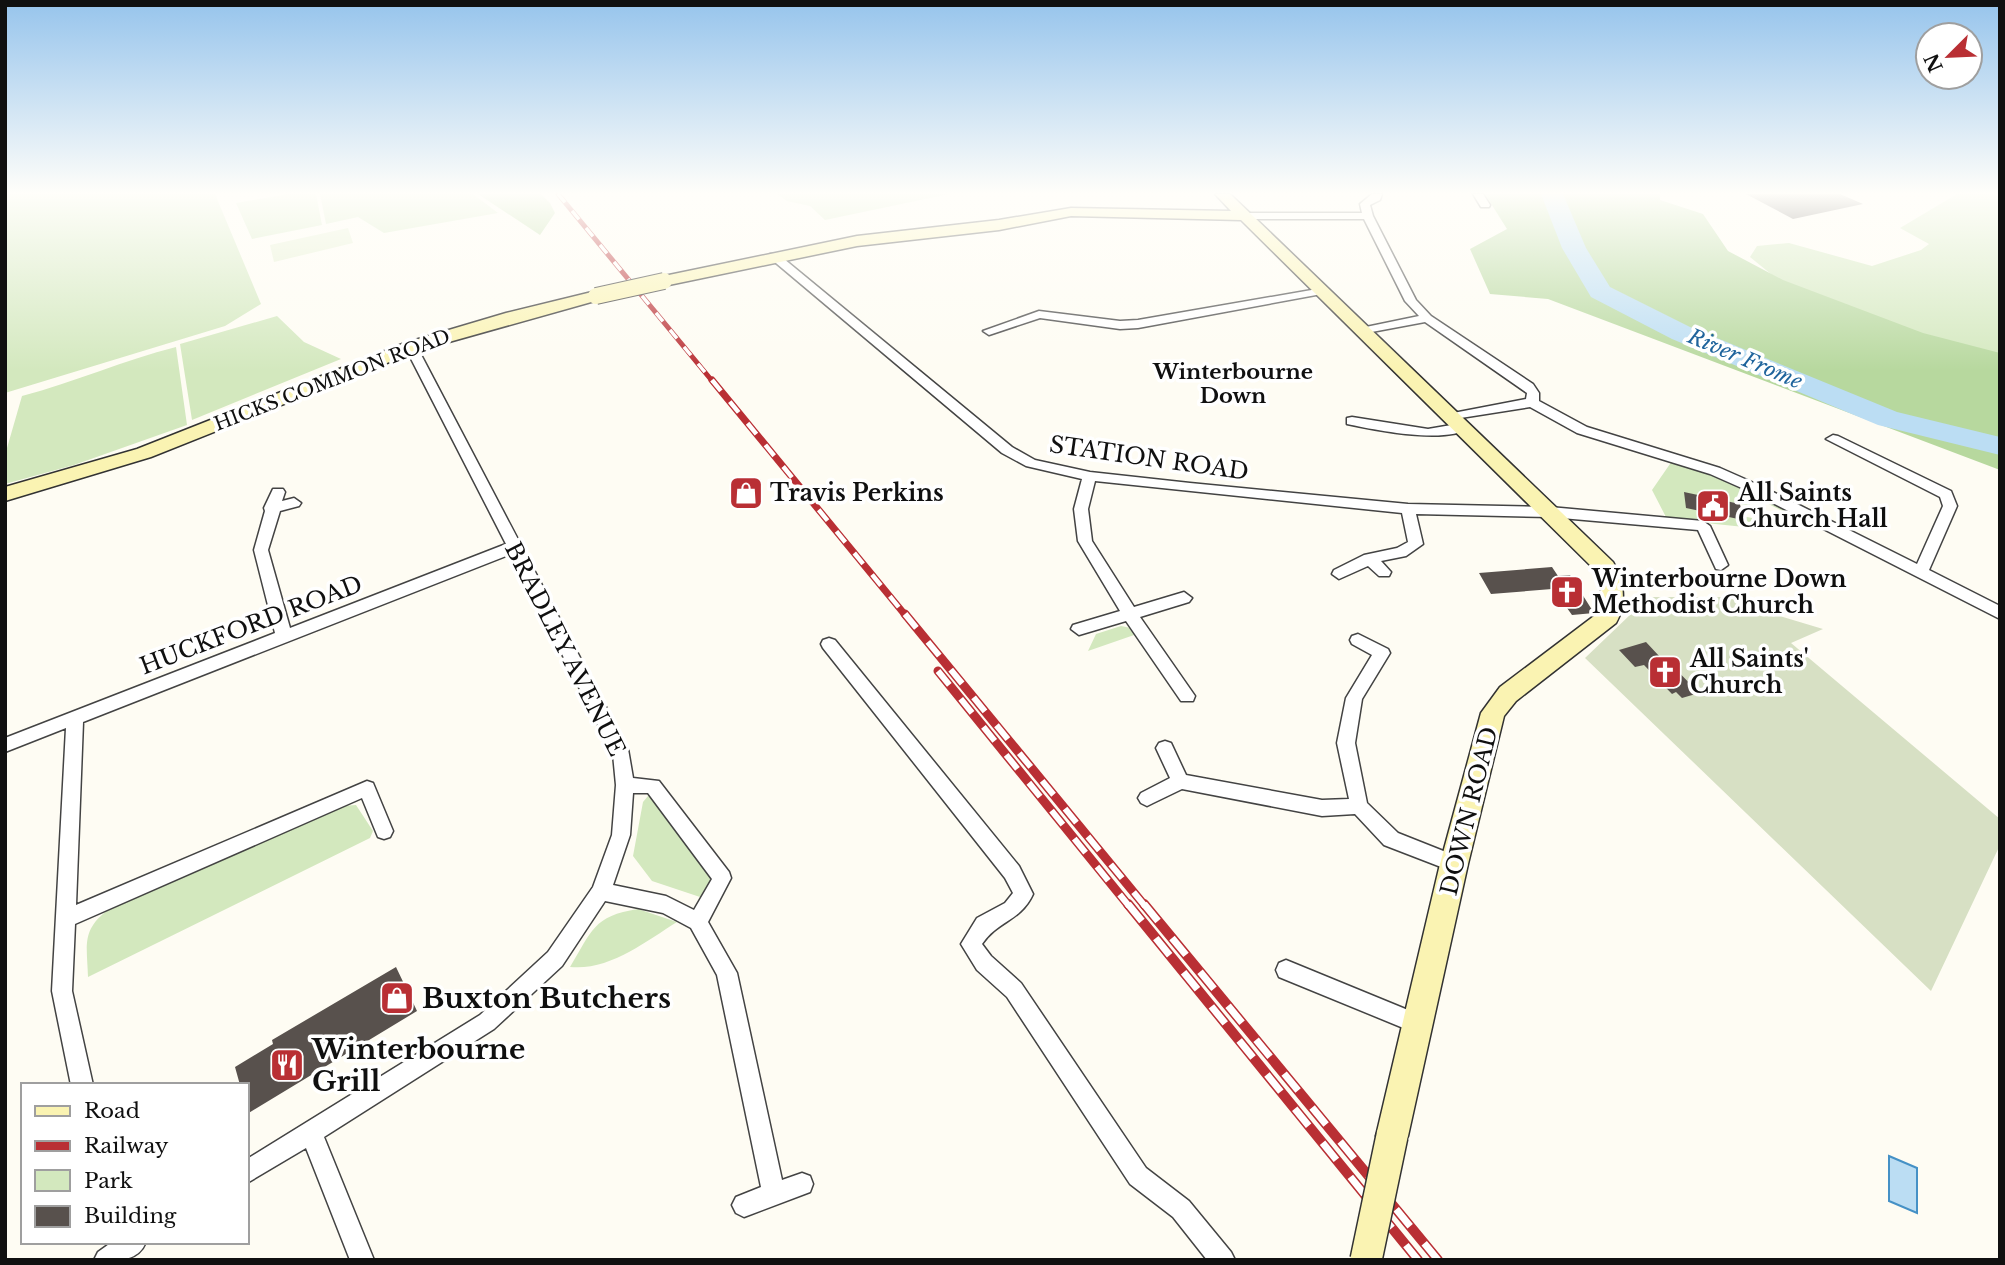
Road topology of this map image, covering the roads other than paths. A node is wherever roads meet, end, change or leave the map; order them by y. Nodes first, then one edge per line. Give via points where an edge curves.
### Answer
1 (790, 253) edge
2 (1283, 253) edge
3 (1387, 253) edge
4 (774, 256) junction
5 (1323, 291) junction
6 (1427, 318) junction
7 (989, 331) dead end
8 (1365, 331) junction
9 (411, 347) junction
10 (1532, 403) junction
11 (1352, 421) dead end
12 (1458, 422) junction
13 (1833, 439) dead end
14 (1090, 476) junction
15 (278, 492) dead end
16 (5, 494) edge
17 (294, 503) dead end
18 (271, 508) junction
19 (1408, 509) junction
20 (1550, 512) junction
21 (514, 547) junction
22 (1369, 559) junction
23 (1721, 565) dead end
24 (1384, 572) dead end
25 (1920, 573) junction
26 (1339, 574) dead end
27 (1184, 598) dead end
28 (2000, 613) edge
29 (1130, 614) junction
30 (1079, 629) dead end
31 (284, 636) junction
32 (1359, 640) dead end
33 (829, 644) dead end
34 (1187, 696) dead end
35 (75, 718) junction
36 (5, 745) edge
37 (1164, 748) dead end
38 (1180, 781) junction
39 (625, 785) junction
40 (1147, 799) dead end
41 (1359, 806) junction
42 (384, 831) dead end
43 (1454, 864) junction
44 (601, 891) junction
45 (67, 918) junction
46 (698, 922) junction
47 (1286, 970) dead end
48 (1418, 1024) junction
49 (82, 1083) edge
50 (311, 1133) junction
51 (1392, 1136) joint
52 (248, 1171) edge
53 (803, 1184) dead end
54 (774, 1194) junction
55 (744, 1205) dead end
56 (362, 1260) edge
57 (1223, 1260) edge
58 (1366, 1260) edge

1 - 4 street, HICKS COMMON ROAD
2 - 5 street, DOWN ROAD
3 - 6 street via 1411,301
4 - 9 street, HICKS COMMON ROAD, bridge via 512,317
4 - 14 street, STATION ROAD via 1007,450 1031,463
5 - 7 street via 1138,324 1119,325 1095,315 1039,314
5 - 8 street, DOWN ROAD
6 - 8 street
6 - 10 street via 1529,387 1534,393
8 - 12 street, DOWN ROAD
9 - 16 street, HICKS COMMON ROAD via 144,453
9 - 21 street, BRADLEY AVENUE
10 - 12 street
10 - 25 street via 1582,430 1747,485
11 - 12 street via 1427,433
12 - 20 street, DOWN ROAD
13 - 25 street via 1946,494 1950,506
14 - 19 street, STATION ROAD
14 - 29 street via 1081,509 1085,541
15 - 18 street
17 - 18 street
18 - 31 street via 261,550
19 - 20 street, STATION ROAD
19 - 22 street via 1416,544
20 - 23 street, STATION ROAD via 1703,526
20 - 43 street, DOWN ROAD via 1605,567 1613,602 1608,617 1508,694 1493,713
21 - 31 street, HUCKFORD ROAD
21 - 39 street, BRADLEY AVENUE via 622,754
22 - 24 street
22 - 26 street
25 - 28 street
27 - 29 street
29 - 30 street
29 - 34 street
31 - 35 street, HUCKFORD ROAD
32 - 41 street via 1382,653 1354,698 1346,743
33 - 57 street via 1012,872 1023,894 1012,909 984,924 971,944 1014,990 1138,1176 1181,1209
35 - 36 street, HUCKFORD ROAD
35 - 45 street
37 - 38 street
38 - 40 street
38 - 41 street via 1322,808
39 - 44 street, BRADLEY AVENUE via 621,835
39 - 46 street via 653,786 722,878
41 - 43 street via 1391,839
42 - 45 street via 367,788
43 - 48 street, DOWN ROAD
44 - 46 street via 666,905
44 - 50 street, BRADLEY AVENUE via 555,959 488,1022
45 - 49 street via 62,991
46 - 54 street via 727,973
47 - 48 street
48 - 51 street, DOWN ROAD
50 - 52 street, BRADLEY AVENUE
50 - 56 street
51 - 58 street, DOWN ROAD, bridge
53 - 54 street
54 - 55 street

